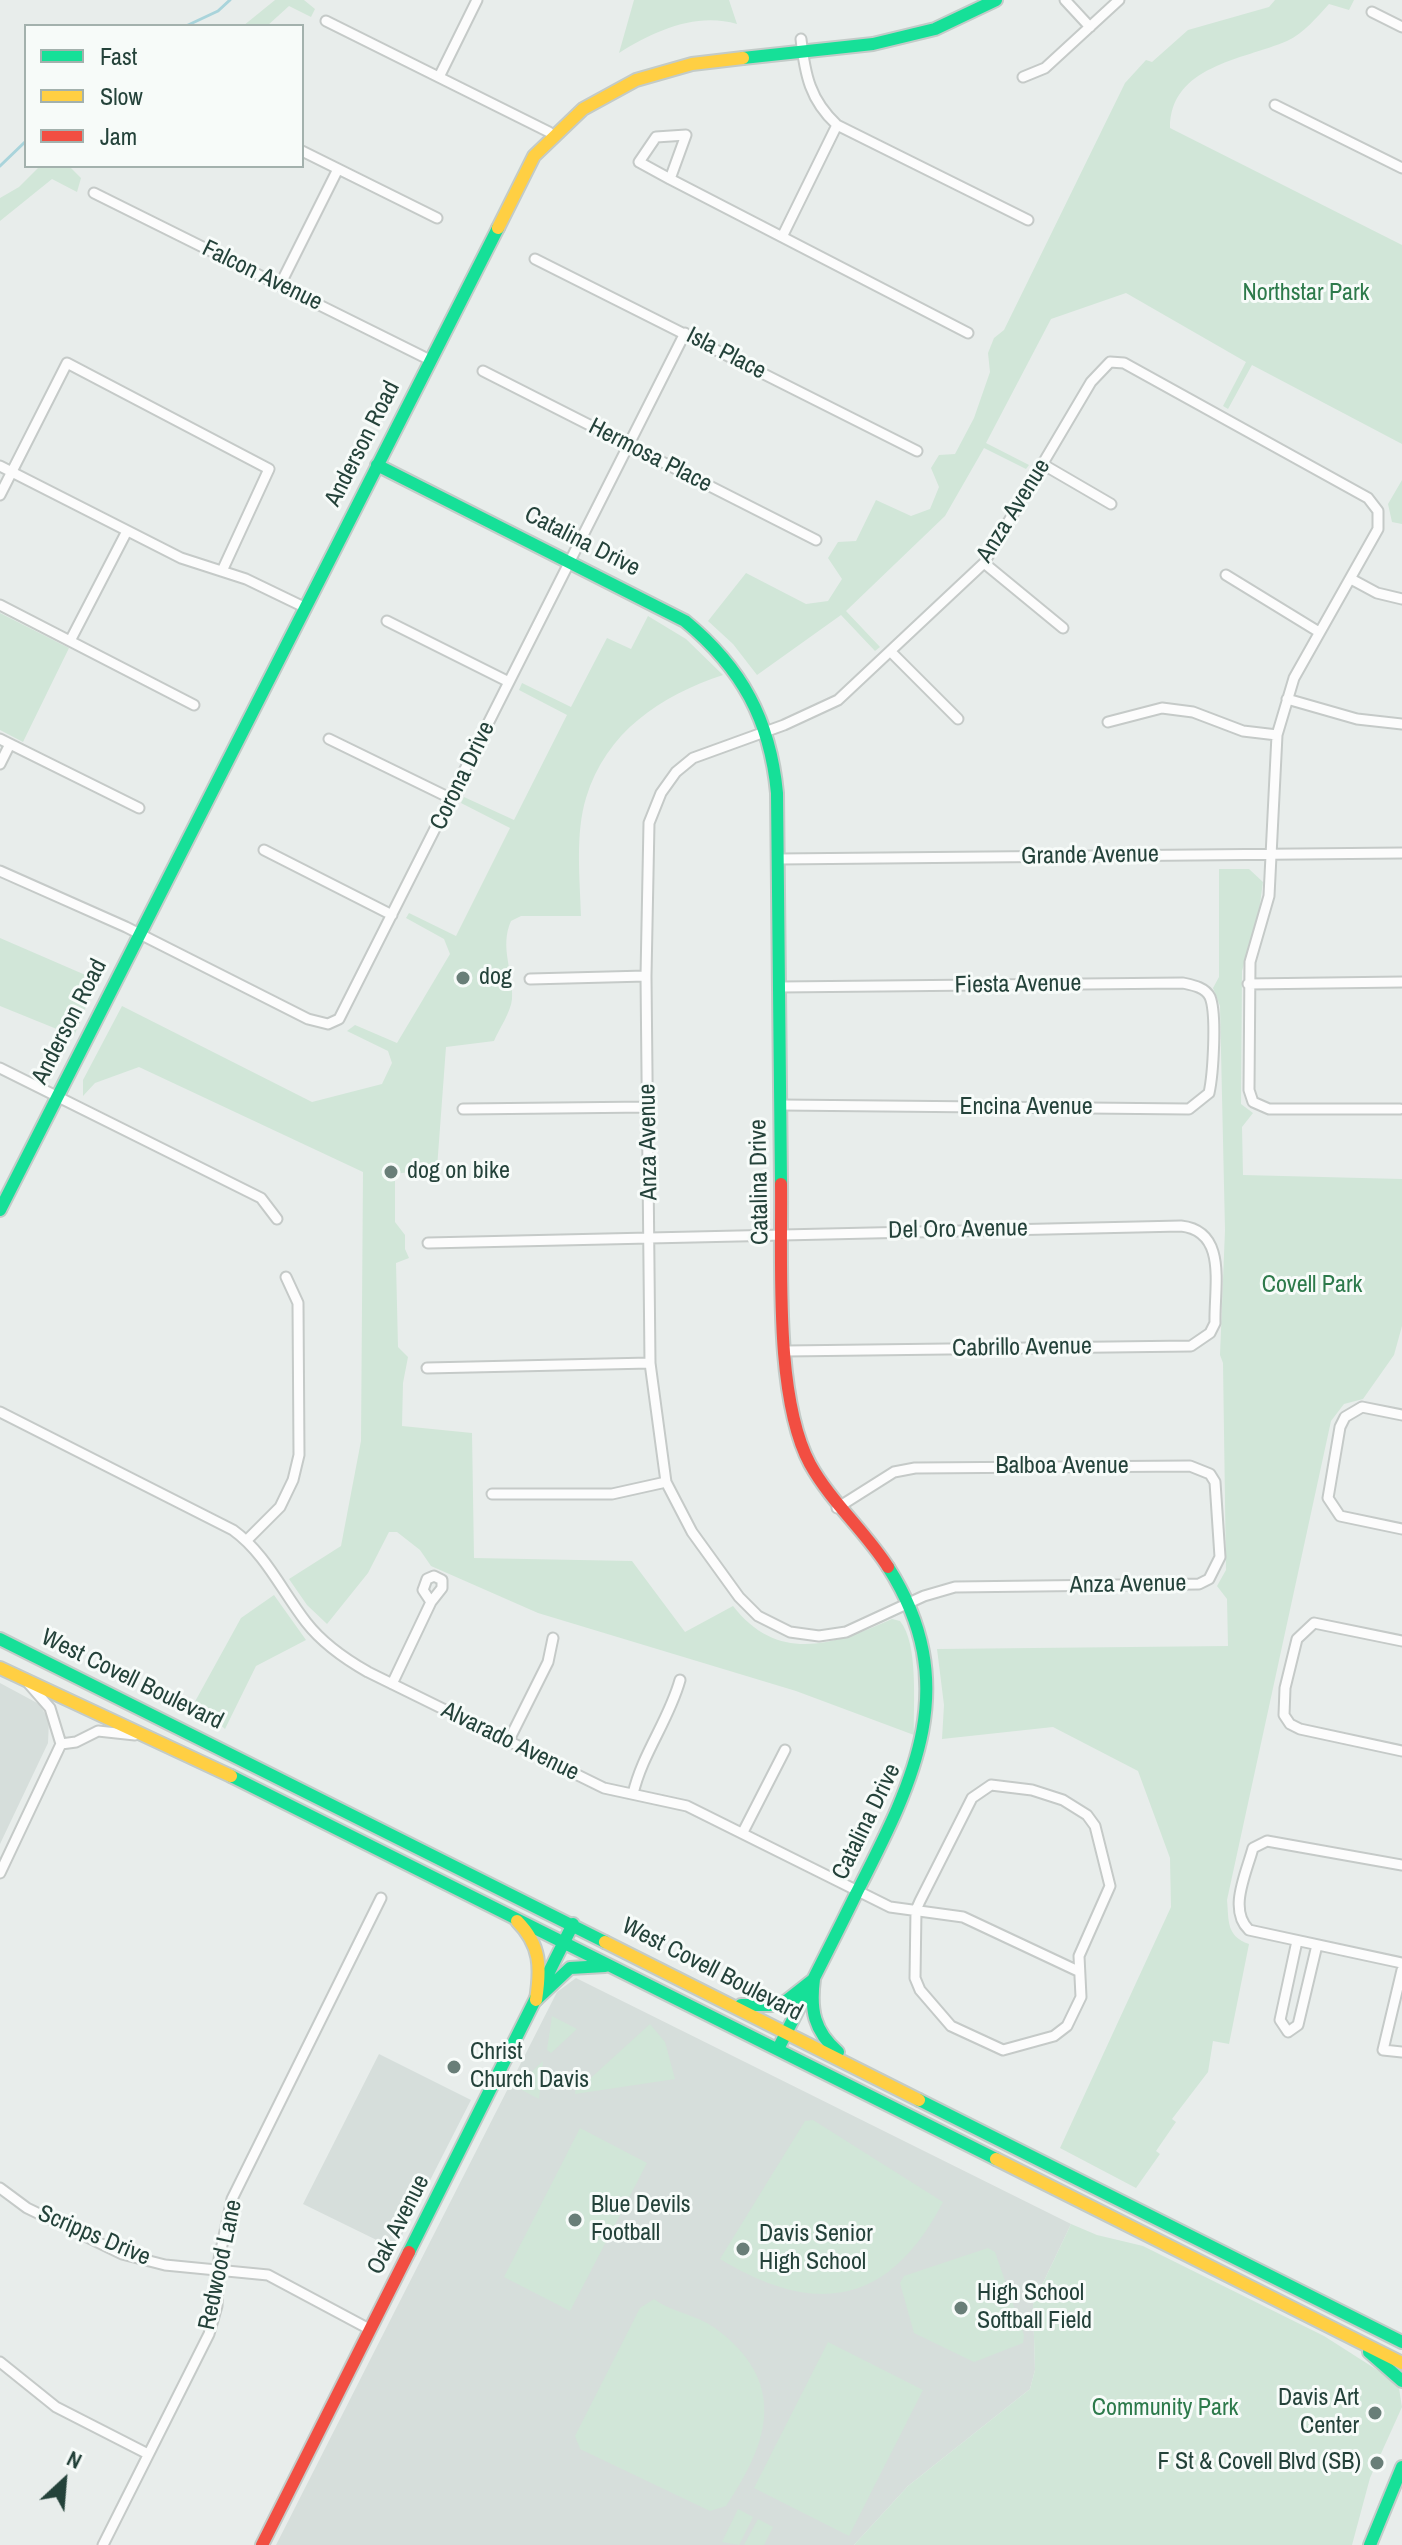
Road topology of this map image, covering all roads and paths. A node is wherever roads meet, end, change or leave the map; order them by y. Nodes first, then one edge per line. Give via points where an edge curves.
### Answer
1 (477, 0) edge
2 (996, 0) edge
3 (1065, 0) edge
4 (1119, 0) edge
5 (1372, 12) dead end
6 (326, 21) dead end
7 (1090, 27) junction
8 (1402, 27) edge
9 (795, 39) joint
10 (439, 77) junction
11 (1023, 77) dead end
12 (588, 91) dead end
13 (1275, 105) dead end
14 (837, 125) junction
15 (549, 132) junction
16 (304, 152) edge
17 (1402, 168) edge
18 (338, 169) junction
19 (670, 179) junction
20 (94, 193) dead end
21 (437, 218) dead end
22 (1028, 220) dead end
23 (782, 237) junction
24 (535, 259) dead end
25 (280, 285) junction
26 (685, 333) junction
27 (968, 333) dead end
28 (430, 360) junction
29 (483, 371) dead end
30 (627, 446) junction
31 (917, 451) dead end
32 (377, 465) junction
33 (1044, 465) junction
34 (0, 466) edge
35 (12, 472) junction
36 (0, 495) edge
37 (1111, 504) dead end
38 (127, 531) junction
39 (816, 540) dead end
40 (570, 561) junction
41 (984, 563) junction
42 (222, 571) junction
43 (1226, 575) dead end
44 (1351, 579) junction
45 (1402, 599) edge
46 (0, 605) edge
47 (304, 607) junction
48 (387, 621) dead end
49 (1063, 628) dead end
50 (1319, 632) junction
51 (70, 641) junction
52 (892, 653) junction
53 (509, 682) junction
54 (1287, 699) junction
55 (194, 705) dead end
56 (958, 719) dead end
57 (1108, 722) dead end
58 (1402, 724) edge
59 (769, 732) junction
60 (1277, 735) junction
61 (0, 739) edge
62 (329, 739) dead end
63 (10, 744) junction
64 (0, 764) edge
65 (452, 799) junction
66 (139, 808) dead end
67 (264, 850) dead end
68 (1402, 853) edge
69 (1271, 855) junction
70 (778, 859) junction
71 (0, 871) edge
72 (392, 915) junction
73 (139, 933) junction
74 (646, 976) junction
75 (530, 979) dead end
76 (1402, 982) edge
77 (1248, 984) junction
78 (780, 987) junction
79 (1213, 1038) joint
80 (0, 1068) edge
81 (58, 1095) junction
82 (781, 1105) junction
83 (649, 1107) junction
84 (463, 1109) dead end
85 (1400, 1109) dead end
86 (0, 1210) edge
87 (277, 1219) dead end
88 (782, 1232) junction
89 (650, 1236) junction
90 (428, 1243) dead end
91 (286, 1277) dead end
92 (1214, 1290) joint
93 (786, 1351) junction
94 (650, 1363) junction
95 (427, 1368) dead end
96 (0, 1412) edge
97 (1402, 1415) edge
98 (666, 1482) junction
99 (492, 1494) dead end
100 (837, 1508) junction
101 (1402, 1529) edge
102 (247, 1540) junction
103 (1220, 1557) joint
104 (431, 1602) dead end
105 (908, 1603) junction
106 (553, 1638) dead end
107 (0, 1639) edge
108 (1402, 1641) edge
109 (0, 1668) edge
110 (680, 1680) dead end
111 (26, 1681) junction
112 (392, 1684) junction
113 (140, 1735) junction
114 (508, 1742) junction
115 (61, 1744) junction
116 (785, 1750) dead end
117 (1402, 1751) edge
118 (633, 1794) junction
119 (743, 1832) junction
120 (1402, 1865) edge
121 (0, 1873) edge
122 (858, 1890) junction
123 (381, 1898) dead end
124 (501, 1908) junction
125 (916, 1910) junction
126 (573, 1924) junction
127 (565, 1940) junction
128 (1297, 1941) junction
129 (1317, 1945) junction
130 (1402, 1963) edge
131 (621, 1969) junction
132 (1402, 1970) edge
133 (1078, 1971) junction
134 (814, 1979) junction
135 (721, 1999) junction
136 (536, 2000) junction
137 (787, 2033) junction
138 (779, 2047) junction
139 (1402, 2052) edge
140 (860, 2070) junction
141 (0, 2188) edge
142 (219, 2272) junction
143 (1365, 2323) junction
144 (371, 2330) junction
145 (1402, 2334) edge
146 (1353, 2338) junction
147 (1402, 2342) edge
148 (0, 2362) edge
149 (1402, 2363) edge
150 (1402, 2381) edge
151 (148, 2454) junction
152 (1402, 2467) edge
153 (103, 2545) edge
154 (262, 2545) edge
155 (1370, 2545) edge

1 - 10 street
2 - 9 street via 932,30
3 - 7 street
4 - 7 street
5 - 8 street
6 - 10 street
7 - 11 street via 1045,68
9 - 14 street via 805,78 819,106
10 - 15 street
12 - 15 street, Anderson Road
13 - 17 street
14 - 22 street
14 - 23 street
15 - 28 street, Anderson Road
16 - 18 street
18 - 21 street
18 - 25 street
19 - 19 street via 681,150 686,135 656,137 639,162
19 - 23 street
20 - 25 street, Falcon Avenue
23 - 27 street
24 - 26 street, Isla Place
25 - 28 street, Falcon Avenue
26 - 30 street, Corona Drive
26 - 31 street, Isla Place
28 - 32 street, Anderson Road
29 - 30 street, Hermosa Place
30 - 39 street, Hermosa Place
30 - 40 street, Corona Drive
32 - 40 street, Catalina Drive
32 - 47 street, Anderson Road
33 - 37 street
33 - 41 street, Anza Avenue
33 - 44 street, Anza Avenue via 1091,382 1110,362 1124,363 1368,498 1378,511 1378,529
34 - 35 street
35 - 36 street
35 - 38 street
35 - 42 street via 67,363 269,469
38 - 42 street
38 - 51 street
40 - 53 street, Corona Drive
40 - 59 street, Catalina Drive via 671,612 705,636 744,681
41 - 49 street
41 - 52 street, Anza Avenue
42 - 47 street
43 - 50 street
44 - 45 street
44 - 50 street
46 - 51 street
47 - 73 street, Anderson Road
48 - 53 street
50 - 54 street
51 - 55 street
52 - 56 street
52 - 59 street, Anza Avenue via 838,700
53 - 65 street, Corona Drive
54 - 58 street via 1357,719
54 - 60 street
57 - 60 street via 1162,708
59 - 70 street, Catalina Drive via 776,771
59 - 74 street, Anza Avenue via 693,758 661,793 649,823
60 - 69 street
61 - 63 street
62 - 65 street
63 - 64 street
63 - 66 street
65 - 72 street, Corona Drive
67 - 72 street
68 - 69 street, Grande Avenue
69 - 70 street, Grande Avenue
69 - 77 street via 1269,896
70 - 78 street, Catalina Drive
71 - 73 street
72 - 73 street, Corona Drive via 346,1010 328,1024 308,1019
73 - 81 street, Anderson Road
74 - 75 street
74 - 83 street, Anza Avenue
76 - 77 street
77 - 85 street via 1249,1090 1257,1105
78 - 79 street, Fiesta Avenue via 1183,983 1210,997
78 - 82 street, Catalina Drive
79 - 82 street, Encina Avenue via 1209,1093 1189,1109
80 - 81 street
81 - 86 street, Anderson Road
81 - 87 street via 261,1198
82 - 88 street, Catalina Drive
83 - 84 street
83 - 89 street, Anza Avenue
88 - 89 street, Del Oro Avenue
88 - 92 street, Del Oro Avenue via 1193,1227 1212,1240
88 - 93 street, Catalina Drive
89 - 90 street, Del Oro Avenue
89 - 94 street, Anza Avenue
91 - 102 street via 298,1303 299,1455 280,1507
92 - 93 street, Cabrillo Avenue via 1215,1323 1191,1346
93 - 100 street, Catalina Drive via 794,1424
94 - 95 street
94 - 98 street, Anza Avenue
96 - 102 street, Alvarado Avenue
97 - 101 street via 1362,1407 1345,1417 1328,1484 1332,1509 1340,1516
98 - 99 street via 612,1494
98 - 105 street, Anza Avenue via 692,1532 758,1616 790,1632 846,1632
100 - 103 street, Balboa Avenue via 894,1472 915,1468 1190,1466 1210,1474 1215,1482
100 - 105 street, Catalina Drive via 882,1559
102 - 112 street, Alvarado Avenue via 316,1634 343,1657
103 - 105 street, Anza Avenue via 1209,1579 1199,1584 955,1587
104 - 112 street
105 - 122 street, Catalina Drive via 926,1669 923,1750 907,1795
106 - 114 street via 548,1662
107 - 126 street, West Covell Boulevard
108 - 117 street via 1314,1623 1297,1639 1284,1715 1290,1724
109 - 111 street, West Covell Boulevard
110 - 118 street
111 - 113 street, West Covell Boulevard
111 - 115 street via 50,1708
112 - 114 street, Alvarado Avenue
113 - 115 street via 98,1731
113 - 124 street, West Covell Boulevard
114 - 118 street, Alvarado Avenue via 604,1788
115 - 121 street
116 - 119 street
118 - 119 street, Alvarado Avenue via 687,1806
119 - 122 street, Alvarado Avenue
120 - 128 street via 1267,1841 1253,1848 1238,1906 1240,1921 1249,1930
122 - 125 street, Alvarado Avenue via 890,1907
122 - 134 street, Catalina Drive
123 - 142 street, Redwood Lane via 232,2199
124 - 127 street, West Covell Boulevard
124 - 136 street via 539,1948
125 - 133 street, Alvarado Avenue via 988,1926
125 - 133 street via 914,1967 920,1990 951,2026 994,2048 1013,2049 1062,2031 1081,1997
125 - 133 street via 980,1790 1012,1786 1063,1800 1095,1826 1111,1880 1079,1956
126 - 127 street, Oak Avenue
126 - 135 street, West Covell Boulevard
127 - 131 street, West Covell Boulevard
127 - 136 street, Oak Avenue
128 - 129 street
128 - 129 street via 1280,2020 1288,2032 1298,2025
129 - 130 street
131 - 136 street via 599,1964 570,1968
131 - 138 street, West Covell Boulevard
132 - 139 street via 1383,2050
134 - 135 street via 778,2006 748,2007
134 - 137 street, Catalina Drive
134 - 140 street via 813,2026
135 - 137 street, West Covell Boulevard
136 - 144 street, Oak Avenue
137 - 138 street, Catalina Drive
137 - 140 street, West Covell Boulevard
138 - 146 street, West Covell Boulevard
140 - 143 street, West Covell Boulevard
141 - 142 street, Scripps Drive via 27,2208 122,2254 143,2262
142 - 144 street, Scripps Drive via 268,2275
142 - 151 street, Redwood Lane via 209,2334
143 - 145 street
143 - 147 street, West Covell Boulevard
144 - 154 street, Oak Avenue
146 - 149 street, West Covell Boulevard
146 - 150 street
148 - 151 street via 56,2407
151 - 153 street, Redwood Lane
152 - 155 street

